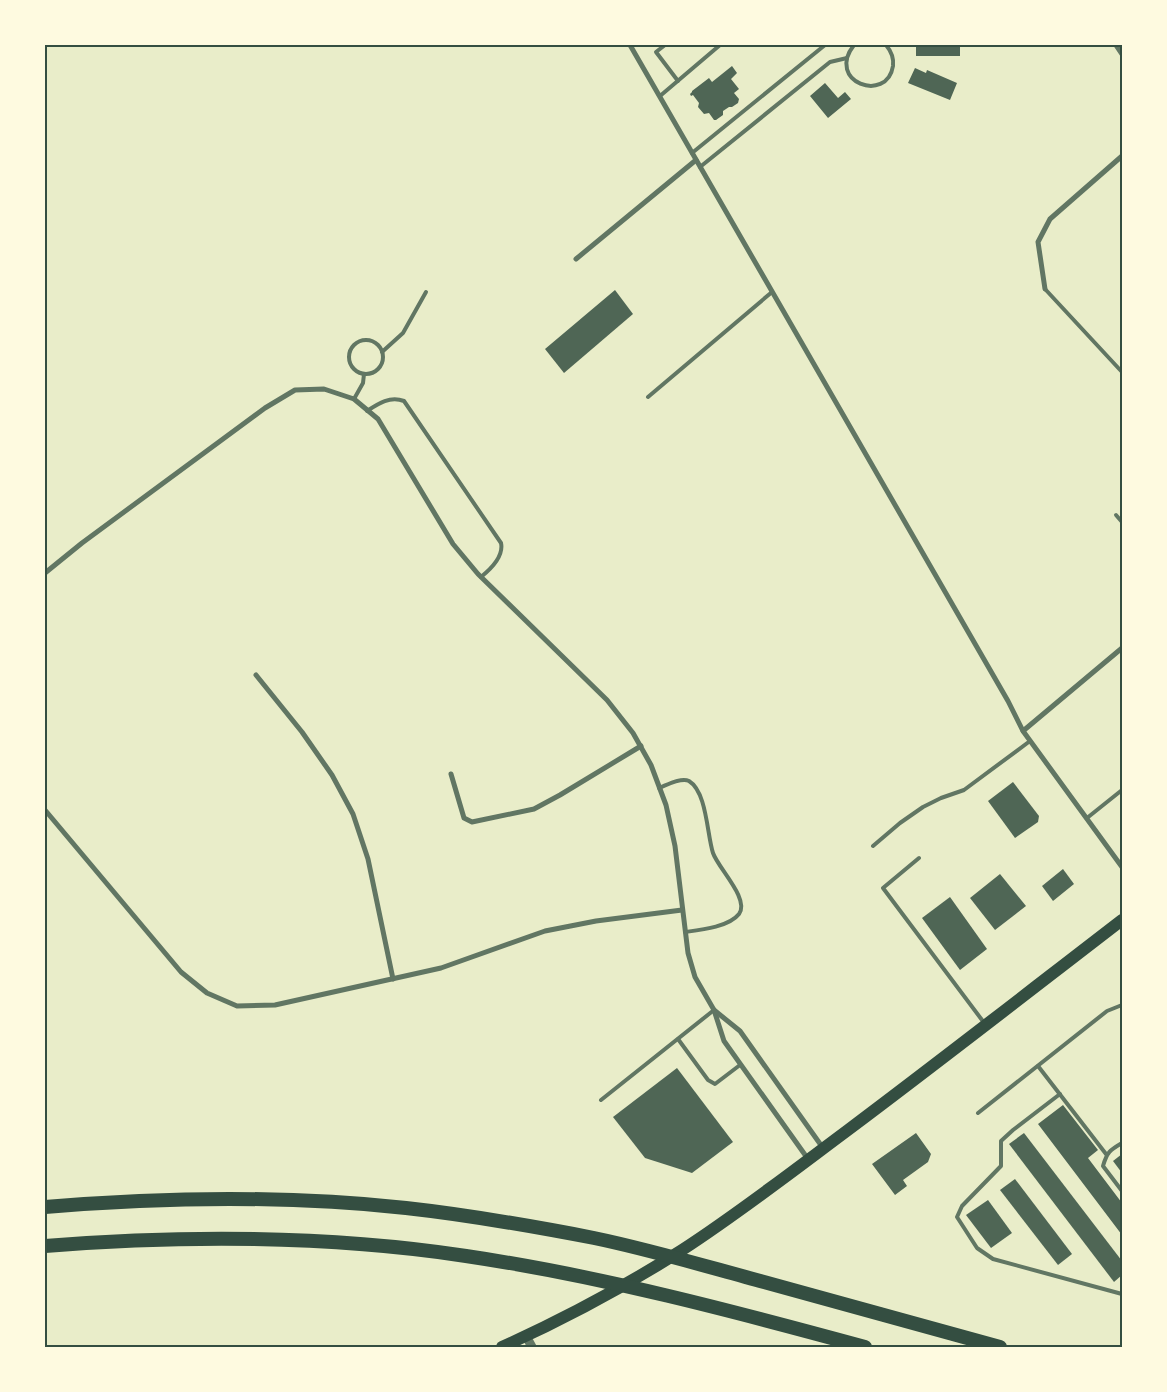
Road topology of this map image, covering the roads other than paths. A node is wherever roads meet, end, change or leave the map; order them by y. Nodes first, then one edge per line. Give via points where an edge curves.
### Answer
1 (630, 45) edge
2 (666, 45) edge
3 (720, 45) edge
4 (825, 45) edge
5 (854, 45) edge
6 (886, 45) edge
7 (1116, 45) edge
8 (1122, 54) edge
9 (847, 58) junction
10 (678, 81) junction
11 (660, 96) junction
12 (692, 153) junction
13 (1122, 156) edge
14 (696, 160) junction
15 (700, 167) junction
16 (576, 258) dead end
17 (1045, 289) joint
18 (426, 292) dead end
19 (772, 292) junction
20 (382, 352) junction
21 (1122, 372) edge
22 (364, 374) junction
23 (648, 397) dead end
24 (354, 399) junction
25 (367, 411) junction
26 (1116, 515) dead end
27 (1122, 522) edge
28 (45, 573) edge
29 (482, 577) junction
30 (1122, 648) edge
31 (256, 675) dead end
32 (1024, 732) junction
33 (1030, 741) junction
34 (640, 746) junction
35 (451, 774) dead end
36 (659, 788) junction
37 (1121, 792) edge
38 (45, 810) edge
39 (1086, 818) junction
40 (873, 846) dead end
41 (919, 858) dead end
42 (1122, 868) edge
43 (682, 910) junction
44 (1122, 920) edge
45 (685, 932) junction
46 (393, 978) junction
47 (1122, 1005) edge
48 (714, 1010) junction
49 (986, 1025) junction
50 (678, 1039) junction
51 (740, 1065) junction
52 (1038, 1066) junction
53 (1060, 1094) junction
54 (601, 1100) dead end
55 (978, 1113) dead end
56 (1122, 1143) edge
57 (824, 1148) junction
58 (1106, 1154) junction
59 (808, 1160) junction
60 (1122, 1191) edge
61 (45, 1207) edge
62 (45, 1246) edge
63 (1122, 1294) edge
64 (529, 1342) edge
65 (502, 1347) edge
66 (865, 1347) edge
67 (1000, 1347) edge

1 - 11 street
2 - 10 lane via 656,52
3 - 10 lane
4 - 12 lane
5 - 9 lane
6 - 9 lane via 893,55 892,71 888,78 875,86 853,80 846,66
7 - 8 street
9 - 15 lane via 830,62
10 - 11 lane
11 - 12 street
12 - 14 street
13 - 17 street via 1050,219 1038,242
14 - 15 street
14 - 16 street
15 - 19 street
17 - 21 lane
18 - 20 lane via 403,333
19 - 23 lane
19 - 32 street
20 - 22 lane via 379,368
20 - 22 lane via 376,343 365,340 351,348 350,364
22 - 24 lane
24 - 25 street
24 - 28 street via 324,389 295,390 265,408
25 - 29 street via 378,419 453,544
25 - 29 lane via 392,398 404,401 501,543 502,549 493,567
26 - 27 lane
29 - 34 street via 606,700
30 - 32 street
31 - 46 street via 302,732 332,775 353,814 368,860
32 - 33 street
33 - 39 street
33 - 40 lane via 964,790 942,798 900,822
34 - 35 street via 534,809 472,822 464,818
34 - 36 street
36 - 43 street via 675,846
36 - 45 lane via 680,780 688,781 696,788 714,854 742,906 739,915 730,921 712,928
37 - 39 lane
38 - 46 street via 181,972 207,993 237,1006 275,1005
39 - 42 street
41 - 49 lane via 883,888
43 - 45 street
43 - 46 street via 545,930 441,968
44 - 49 main road
45 - 48 street via 695,978
47 - 52 lane via 1108,1011
48 - 50 lane
48 - 51 street via 724,1042
48 - 57 street via 740,1031
49 - 57 main road
50 - 51 lane via 708,1080 715,1084
50 - 54 lane
51 - 59 street
52 - 53 lane
52 - 55 lane
53 - 58 lane
53 - 63 lane via 1001,1141 1000,1166 962,1206 957,1217 977,1248 993,1259
56 - 58 lane
57 - 59 main road
58 - 60 lane via 1103,1166
59 - 64 main road via 683,1249 554,1323
61 - 67 highway via 148,1200 278,1200 405,1208 470,1217 579,1235 651,1252
62 - 66 highway via 249,1239 340,1243 446,1254 642,1289
64 - 65 main road

